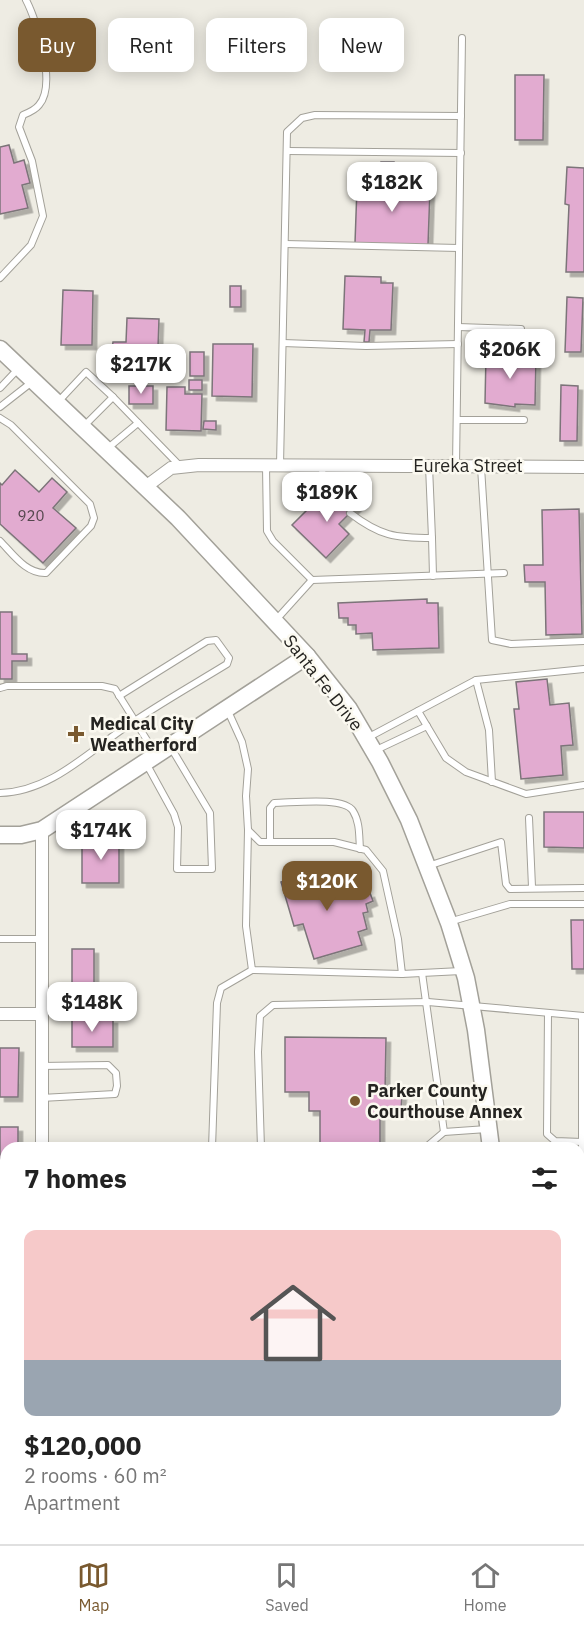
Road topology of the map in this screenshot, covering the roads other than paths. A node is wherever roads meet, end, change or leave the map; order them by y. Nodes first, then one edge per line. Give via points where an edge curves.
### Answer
1 (26, 0) edge
2 (462, 38) dead end
3 (461, 116) junction
4 (288, 151) junction
5 (461, 153) junction
6 (285, 244) junction
7 (459, 248) junction
8 (0, 278) edge
9 (458, 327) junction
10 (521, 329) dead end
11 (283, 342) junction
12 (458, 344) junction
13 (0, 349) edge
14 (18, 369) junction
15 (32, 382) junction
16 (0, 388) edge
17 (113, 397) junction
18 (56, 404) junction
19 (0, 407) edge
20 (0, 418) edge
21 (457, 420) junction
22 (524, 420) dead end
23 (138, 423) junction
24 (81, 428) junction
25 (105, 451) junction
26 (267, 465) junction
27 (280, 465) junction
28 (322, 465) junction
29 (429, 466) junction
30 (456, 466) junction
31 (181, 467) junction
32 (481, 467) junction
33 (584, 467) edge
34 (144, 488) junction
35 (336, 500) dead end
36 (350, 513) dead end
37 (432, 538) junction
38 (0, 541) edge
39 (504, 573) dead end
40 (487, 574) junction
41 (433, 576) junction
42 (312, 580) junction
43 (274, 621) junction
44 (584, 641) edge
45 (307, 656) junction
46 (584, 669) edge
47 (476, 680) junction
48 (0, 688) edge
49 (119, 696) junction
50 (227, 708) junction
51 (418, 711) junction
52 (134, 720) junction
53 (427, 726) junction
54 (370, 745) junction
55 (157, 754) junction
56 (492, 782) junction
57 (584, 785) edge
58 (0, 793) edge
59 (529, 818) dead end
60 (42, 830) junction
61 (248, 830) junction
62 (0, 835) edge
63 (270, 842) junction
64 (360, 849) junction
65 (427, 866) junction
66 (532, 887) junction
67 (584, 888) edge
68 (584, 904) edge
69 (449, 922) junction
70 (0, 939) edge
71 (41, 939) junction
72 (252, 970) junction
73 (464, 971) junction
74 (422, 973) junction
75 (402, 974) junction
76 (428, 1002) junction
77 (471, 1005) junction
78 (548, 1013) junction
79 (0, 1014) edge
80 (40, 1014) junction
81 (583, 1016) edge
82 (41, 1066) junction
83 (41, 1098) junction
84 (489, 1129) junction
85 (444, 1132) junction
86 (42, 1142) edge
87 (212, 1142) edge
88 (261, 1142) edge
89 (432, 1142) edge
90 (490, 1142) edge
91 (582, 1142) joint

1 - 8 lane via 36,18 48,86 39,105 23,115 19,127 32,161 43,216 31,245
2 - 3 lane
3 - 4 lane via 315,115 302,118 288,132
3 - 5 lane
4 - 5 lane
4 - 6 lane
5 - 7 lane
6 - 7 lane
6 - 11 lane
7 - 9 lane
9 - 10 lane
9 - 12 lane
11 - 12 lane via 366,346
11 - 27 lane
12 - 21 lane
13 - 14 main road, Santa Fe Drive
14 - 15 main road, Santa Fe Drive
14 - 16 lane
15 - 18 main road, Santa Fe Drive
15 - 19 lane
17 - 18 lane via 86,372
17 - 23 lane
17 - 24 lane
18 - 24 main road, Santa Fe Drive
20 - 38 lane via 90,504 94,518 46,573 27,568
21 - 22 lane
21 - 30 lane
23 - 25 lane
23 - 31 lane
24 - 25 main road, Santa Fe Drive
25 - 34 main road, Santa Fe Drive
26 - 27 street, Eureka Street
26 - 31 street, Eureka Street
26 - 42 lane via 267,531
27 - 28 street, Eureka Street
28 - 29 street, Eureka Street
28 - 35 lane via 323,488
29 - 30 street, Eureka Street
29 - 37 lane
30 - 32 street, Eureka Street
31 - 34 street, Eureka Street via 171,468
32 - 33 street, Eureka Street
32 - 40 lane
34 - 43 main road, Santa Fe Drive via 178,518
36 - 37 lane via 372,530 394,538
37 - 41 lane
39 - 40 lane
40 - 41 lane
40 - 44 lane via 492,640 511,644
41 - 42 lane
42 - 43 lane
43 - 45 main road, Santa Fe Drive
45 - 50 main road
45 - 54 main road, Santa Fe Drive via 349,710
46 - 47 lane
47 - 51 lane
47 - 56 lane via 489,730
48 - 49 lane via 102,686 115,689
49 - 52 lane
49 - 52 lane via 200,643 216,640 226,653 227,664
50 - 55 main road
50 - 61 lane via 242,742 248,769
51 - 53 lane
51 - 54 lane
52 - 55 lane
52 - 58 lane via 44,784 25,791
53 - 54 lane
53 - 56 lane via 446,758 466,772
54 - 65 main road, Santa Fe Drive via 409,820
55 - 55 lane via 178,827 177,869 212,869 210,813
55 - 60 main road
56 - 57 lane via 526,794
59 - 66 lane
60 - 62 main road
60 - 71 street
61 - 63 lane via 260,842
61 - 72 lane via 246,926
63 - 64 lane via 334,842
63 - 64 lane via 270,808 274,803 342,802 352,809 358,823
64 - 75 lane via 366,850 383,871
65 - 66 lane via 501,842 506,884 510,889
65 - 69 main road, Santa Fe Drive
66 - 67 lane
68 - 69 lane via 510,904
69 - 73 main road, Santa Fe Drive
70 - 71 lane
71 - 80 street
72 - 75 lane
72 - 87 lane via 221,988
73 - 74 lane
73 - 77 main road, Santa Fe Drive
74 - 75 lane
74 - 76 lane
76 - 77 lane
76 - 85 lane
76 - 88 lane via 273,1005 260,1016
77 - 78 lane
77 - 84 main road, Santa Fe Drive
78 - 81 lane
78 - 91 lane via 547,1134 555,1141
79 - 80 street
80 - 82 street
81 - 91 lane
82 - 83 street
82 - 83 lane via 108,1065 116,1073 117,1086 115,1094
83 - 86 street
84 - 85 lane
84 - 90 main road, Santa Fe Drive
85 - 89 lane

